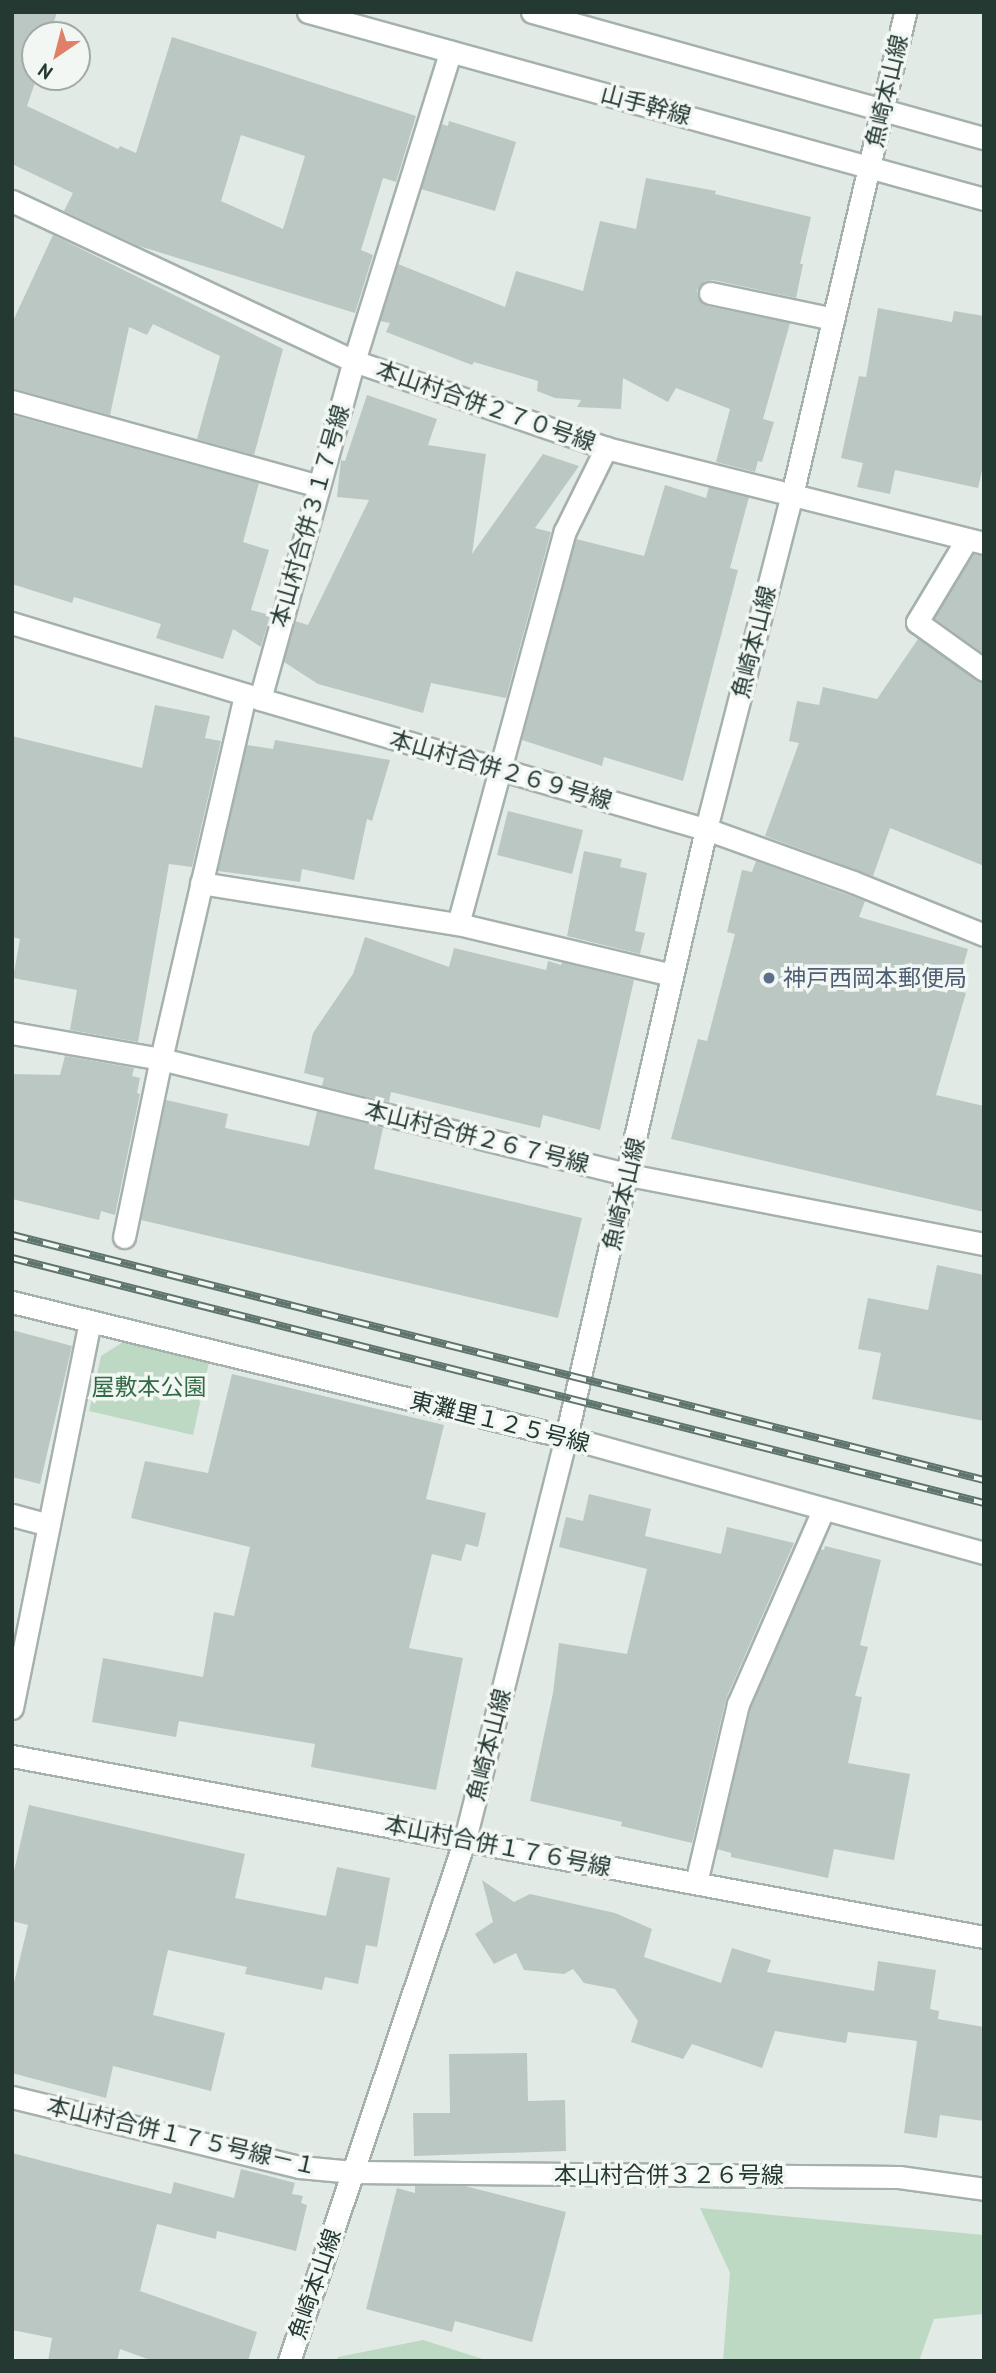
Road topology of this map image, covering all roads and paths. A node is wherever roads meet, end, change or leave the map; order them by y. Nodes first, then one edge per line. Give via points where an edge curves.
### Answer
1 (308, 12) edge
2 (532, 12) edge
3 (905, 12) edge
4 (450, 52) junction
5 (884, 109) junction
6 (984, 138) edge
7 (869, 166) junction
8 (984, 199) edge
9 (12, 201) edge
10 (710, 293) dead end
11 (833, 319) junction
12 (354, 360) junction
13 (12, 401) edge
14 (606, 448) junction
15 (318, 486) junction
16 (792, 495) junction
17 (976, 541) edge
18 (12, 623) edge
19 (984, 670) edge
20 (252, 697) junction
21 (498, 769) junction
22 (706, 829) junction
23 (201, 883) junction
24 (458, 923) junction
25 (984, 935) edge
26 (672, 975) junction
27 (12, 1032) edge
28 (160, 1059) junction
29 (629, 1175) junction
30 (124, 1237) dead end
31 (984, 1244) edge
32 (12, 1302) edge
33 (90, 1322) junction
34 (566, 1437) junction
35 (823, 1510) junction
36 (12, 1515) edge
37 (50, 1525) junction
38 (984, 1553) edge
39 (12, 1708) edge
40 (12, 1756) edge
41 (465, 1839) junction
42 (696, 1883) junction
43 (984, 1937) edge
44 (12, 2097) edge
45 (353, 2172) junction
46 (984, 2189) edge
47 (289, 2361) edge

1 - 4 street, 山手幹線
2 - 5 street
3 - 5 street, 魚崎本山線
4 - 7 street, 山手幹線
4 - 12 street, 本山村合併３１７号線
5 - 6 street
5 - 7 street, 魚崎本山線
7 - 8 street, 山手幹線
7 - 11 street, 魚崎本山線
9 - 12 street, 本山村合併２７０号線
10 - 11 street
11 - 16 street, 魚崎本山線
12 - 14 street, 本山村合併２７０号線
12 - 15 street, 本山村合併３１７号線
13 - 15 street
14 - 16 street, 本山村合併２７０号線
14 - 21 street via 565,531
15 - 20 street, 本山村合併３１７号線
16 - 17 street, 本山村合併２７０号線
16 - 22 street, 魚崎本山線
17 - 19 street via 917,622
18 - 20 street, 本山村合併２６９号線
20 - 21 street, 本山村合併２６９号線
20 - 23 street, 本山村合併３１７号線
21 - 22 street, 本山村合併２６９号線
21 - 24 street
22 - 25 street, 本山村合併２６９号線
22 - 26 street, 魚崎本山線
23 - 24 street
23 - 28 street, 本山村合併３１７号線
24 - 26 street
26 - 29 street, 魚崎本山線
27 - 28 street, 本山村合併２６７号線
28 - 29 street, 本山村合併２６７号線
28 - 30 street, 本山村合併３１７号線
29 - 31 street, 本山村合併２６７号線
29 - 34 street, 魚崎本山線
32 - 33 street, 東灘里１２５号線
33 - 34 street, 東灘里１２５号線
33 - 37 street
34 - 35 street, 東灘里１２５号線
34 - 41 street, 魚崎本山線
35 - 38 street, 東灘里１２５号線
35 - 42 street via 738,1704
36 - 37 street
37 - 39 street
40 - 41 street, 本山村合併１７６号線
41 - 42 street, 本山村合併１７６号線
41 - 45 street, 魚崎本山線
42 - 43 street, 本山村合併１７６号線
44 - 45 street, 本山村合併１７５号線－１ via 300,2167
45 - 46 street, 本山村合併３２６号線 via 899,2177
45 - 47 street, 魚崎本山線

